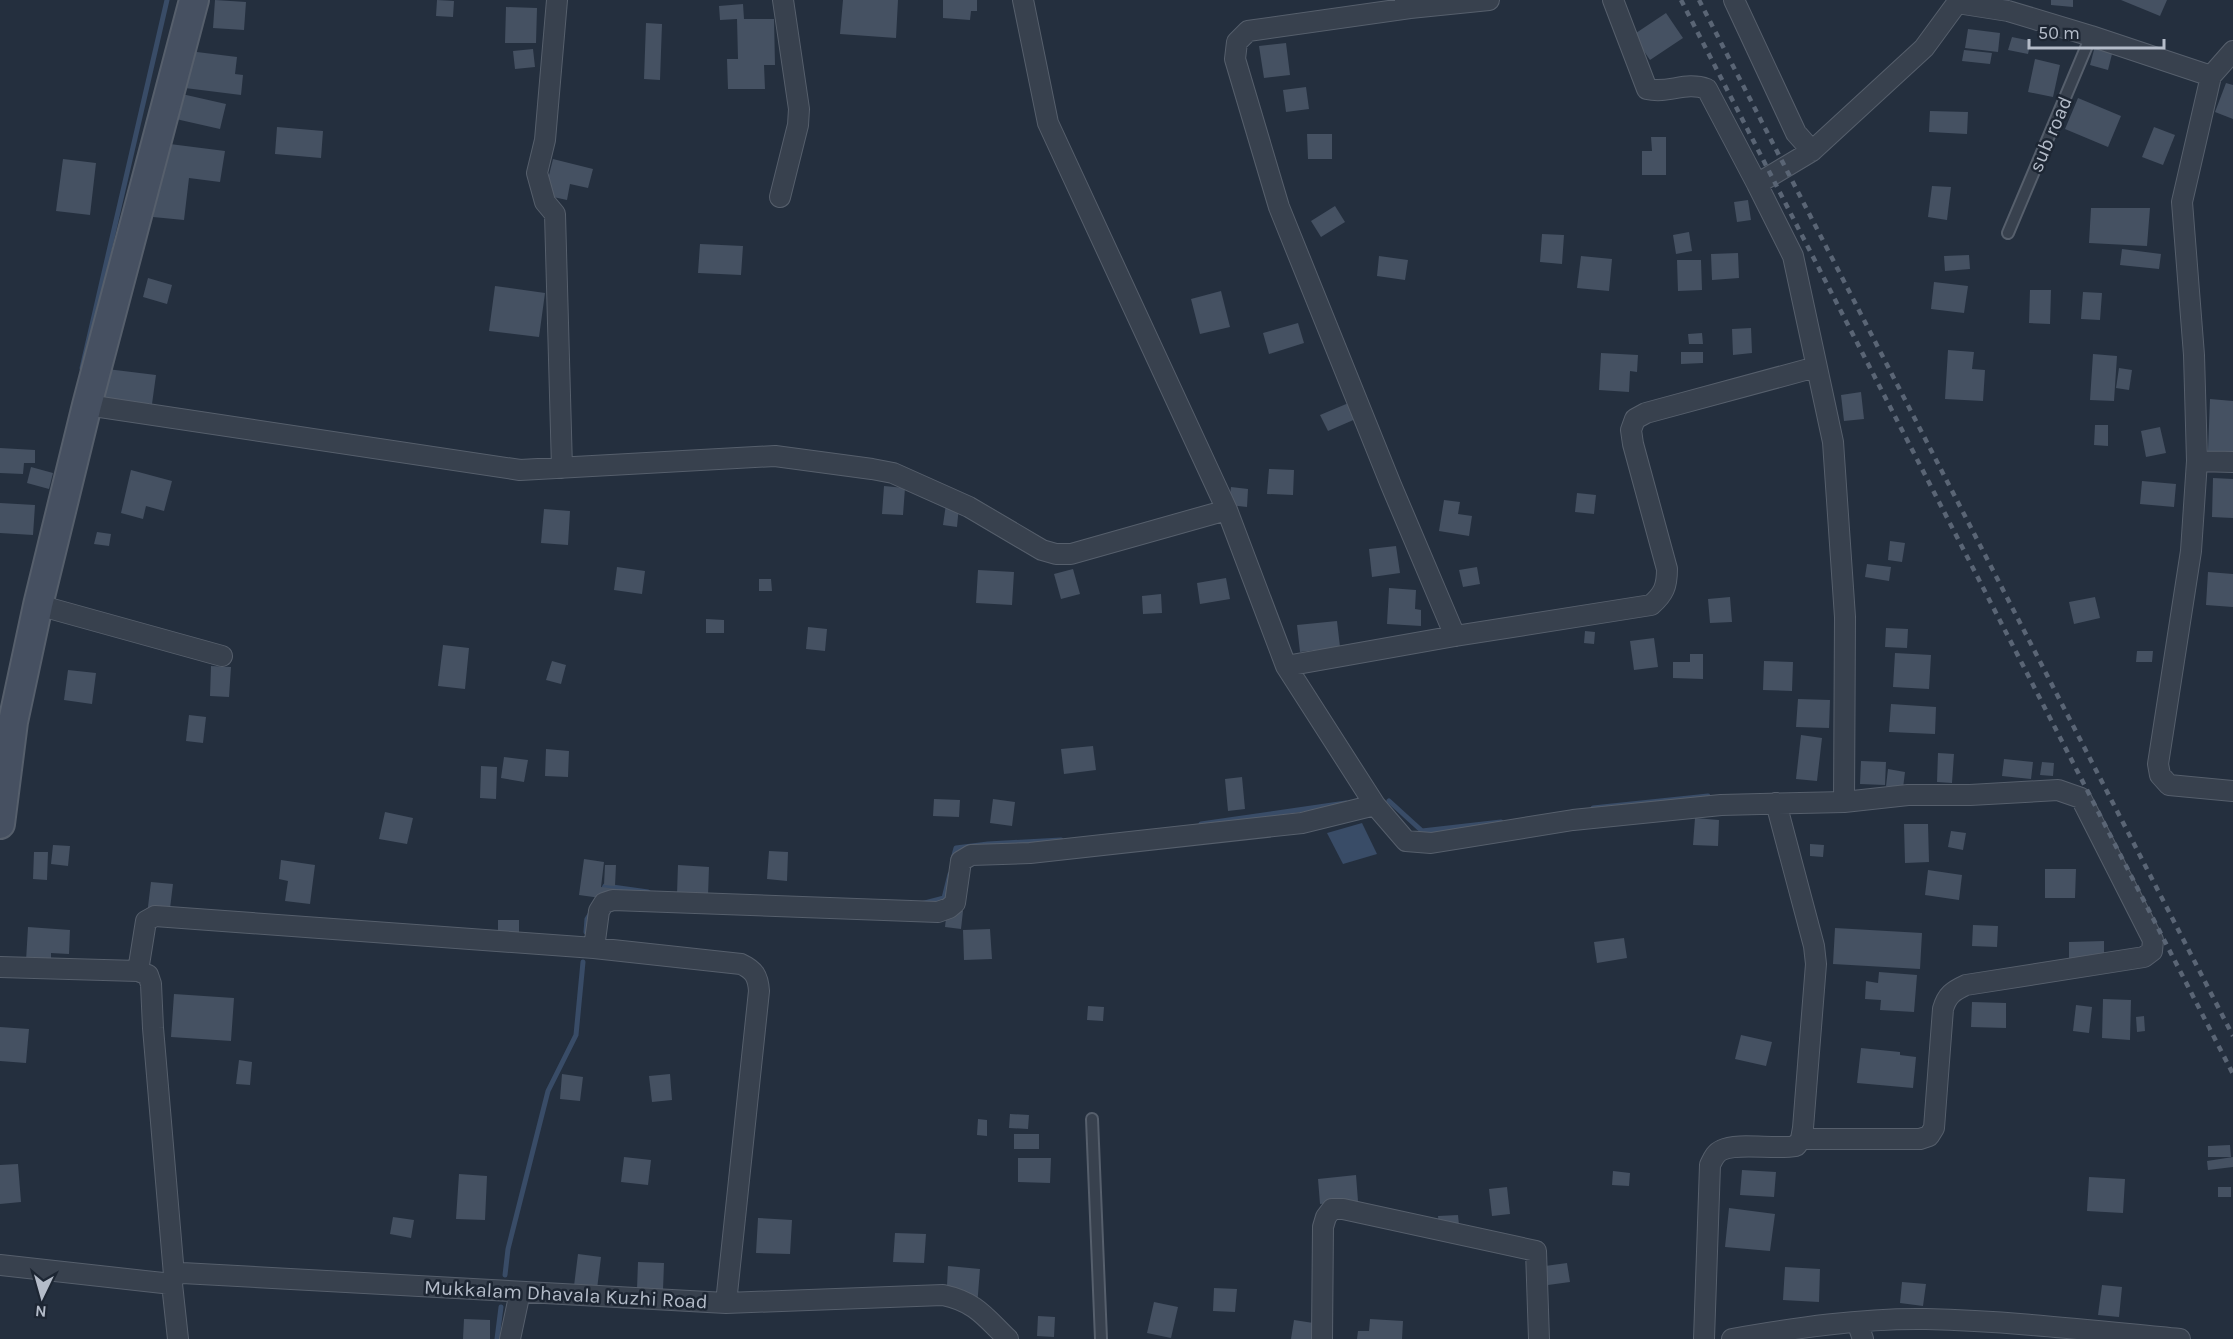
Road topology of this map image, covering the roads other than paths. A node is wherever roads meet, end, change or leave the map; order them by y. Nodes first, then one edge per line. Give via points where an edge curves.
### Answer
1 (194, 0) edge
2 (557, 0) edge
3 (783, 0) edge
4 (1023, 0) edge
5 (1489, 0) edge
6 (1613, 0) edge
7 (1734, 0) edge
8 (1407, 4) edge
9 (2091, 36) junction
10 (2233, 51) edge
11 (2211, 76) junction
12 (1812, 151) junction
13 (1757, 184) junction
14 (780, 198) dead end
15 (2008, 233) dead end
16 (1816, 367) junction
17 (87, 405) junction
18 (2197, 461) junction
19 (2233, 462) edge
20 (562, 468) junction
21 (1227, 510) junction
22 (38, 605) junction
23 (1455, 636) junction
24 (222, 656) dead end
25 (1286, 666) junction
26 (2233, 791) edge
27 (1844, 802) junction
28 (1776, 803) junction
29 (1375, 805) junction
30 (0, 824) edge
31 (594, 948) junction
32 (0, 967) edge
33 (138, 971) junction
34 (1092, 1119) dead end
35 (1801, 1139) junction
36 (0, 1265) edge
37 (173, 1280) junction
38 (520, 1292) junction
39 (726, 1303) junction
40 (1860, 1330) edge
41 (178, 1339) edge
42 (510, 1339) edge
43 (1008, 1339) edge
44 (1101, 1339) edge
45 (1322, 1339) edge
46 (1539, 1339) edge
47 (1704, 1339) edge
48 (1732, 1339) edge
49 (2180, 1339) edge

1 - 17 main road
2 - 20 street via 545,140 537,173 545,202 555,214
3 - 14 street via 799,109
4 - 21 street via 1048,123
5 - 8 street
6 - 13 street via 1647,89 1660,92 1694,84 1707,89
7 - 12 street via 1796,133
8 - 23 street via 1248,32 1237,42 1235,59 1279,207
9 - 11 street
9 - 12 street via 2008,11 1957,3 1924,48
9 - 15 lane, sub road
10 - 11 street
11 - 18 street via 2182,202 2194,355
12 - 13 street
13 - 16 street via 1793,256
16 - 23 street via 1635,419 1631,430 1667,569 1661,597 1651,605
16 - 27 street via 1833,442 1845,617
17 - 20 street via 501,468
17 - 22 main road
18 - 19 street
18 - 26 street via 2191,551 2158,764 2160,775 2169,785
20 - 21 street via 775,456 893,473 969,507 1042,550 1056,554 1071,554
21 - 25 street
22 - 24 street
22 - 30 main road via 8,721
23 - 25 street
25 - 29 street
27 - 28 street
27 - 35 street via 1908,795 2058,790 2072,793 2081,798 2153,940 2152,951 2144,957 1966,985 1952,991 1943,1009 1934,1128 1929,1136
28 - 29 street via 1573,820 1431,843 1406,841
28 - 35 street via 1816,964
29 - 31 street via 1302,823 1030,853 970,855 961,861 955,903 938,912 613,900 604,903 599,911
31 - 33 street via 155,916 146,921
31 - 39 street via 741,964 753,970 758,980
32 - 33 street
33 - 37 street via 148,975 151,984
34 - 44 lane
35 - 47 street via 1796,1146 1784,1148 1723,1149 1710,1165
36 - 37 street, Mukkalam Dhavala Kuzhi Road
37 - 38 street, Mukkalam Dhavala Kuzhi Road via 182,1273
37 - 41 street
38 - 39 street, Mukkalam Dhavala Kuzhi Road
38 - 42 street
39 - 43 street, Mukkalam Dhavala Kuzhi Road via 943,1296 973,1305
40 - 48 street
40 - 49 street via 1925,1319
45 - 46 street via 1323,1227 1332,1209 1536,1251

